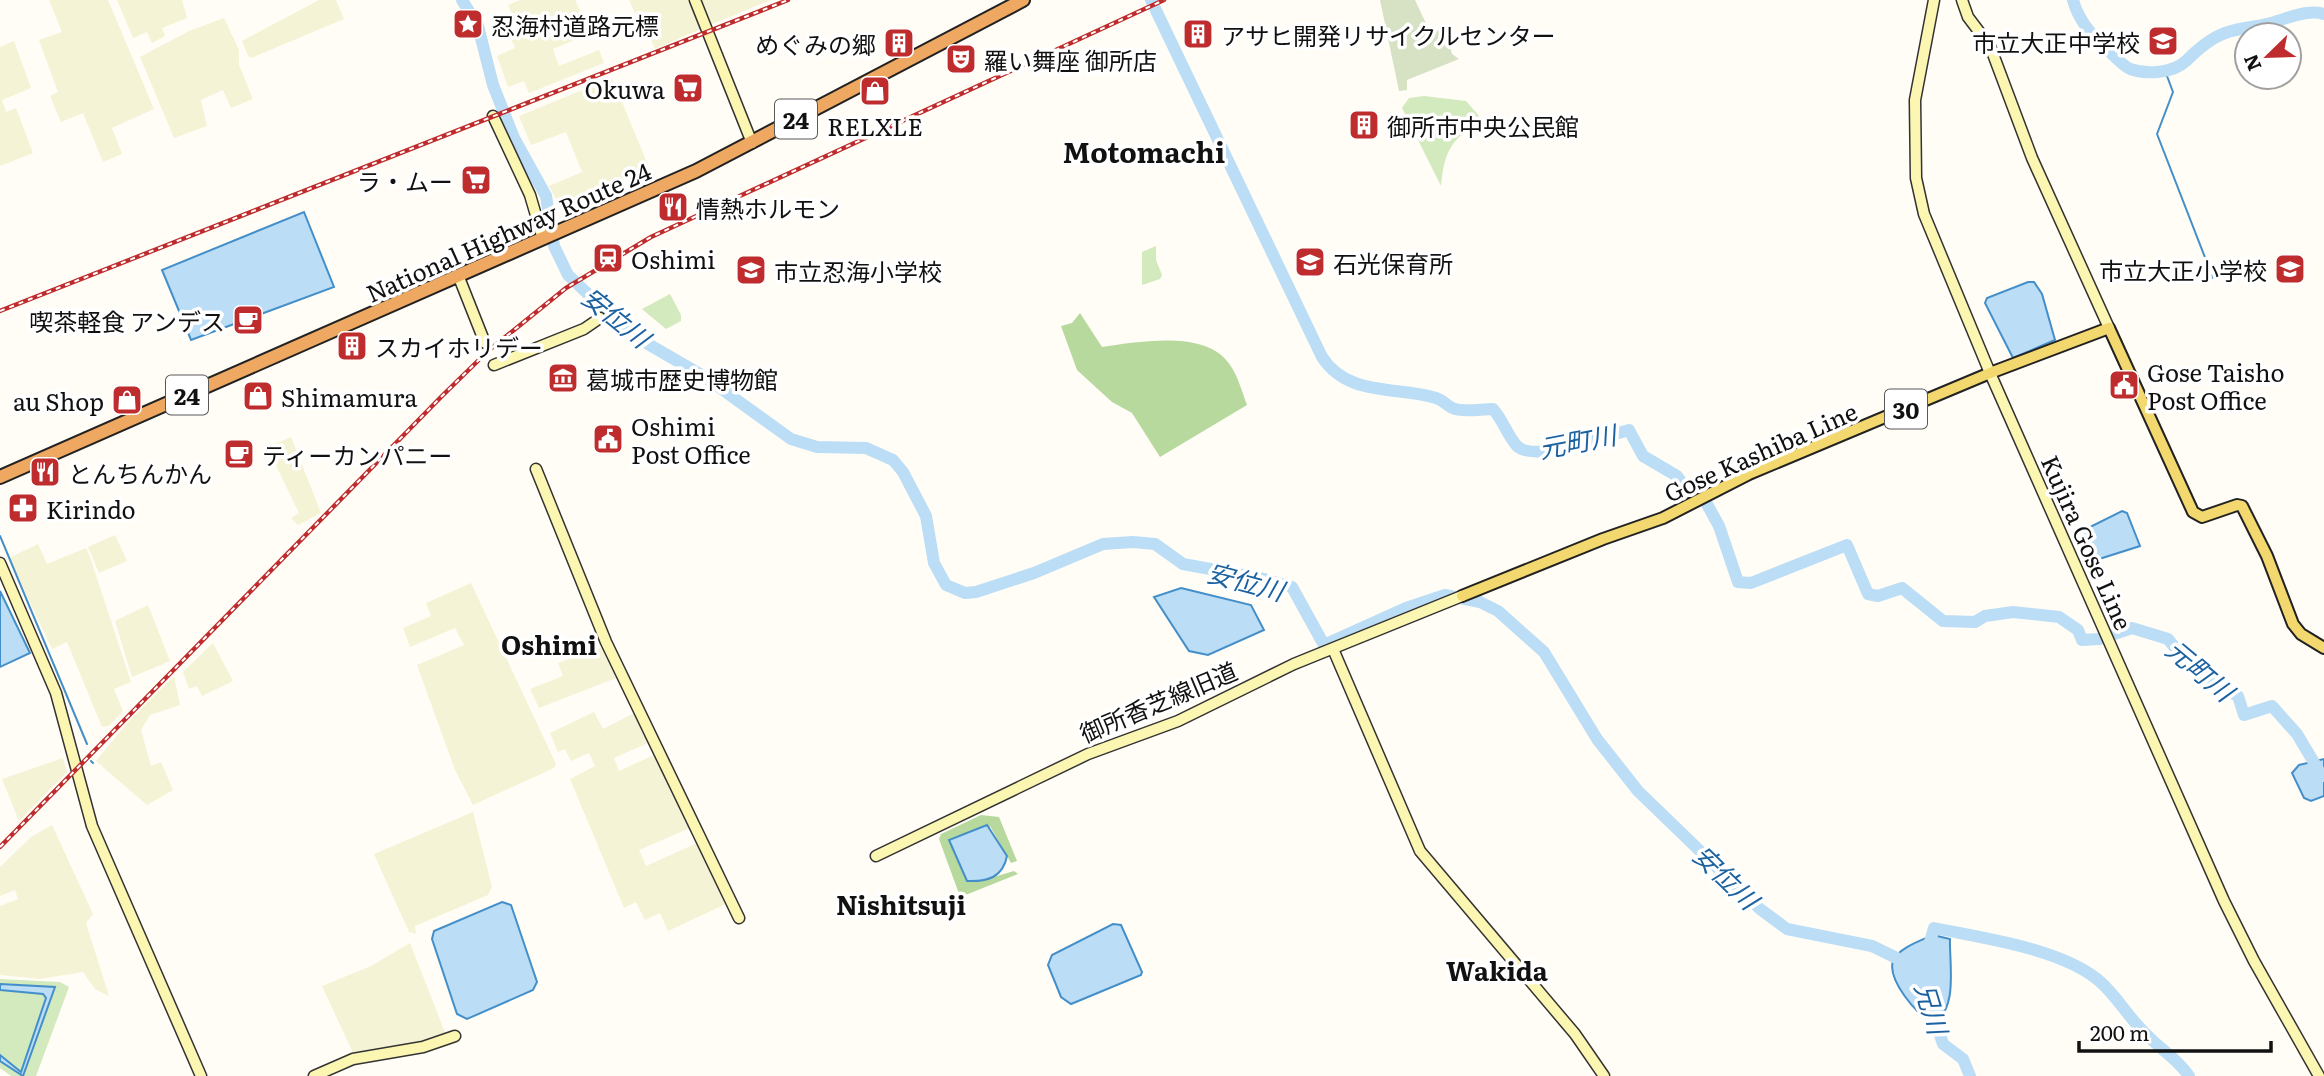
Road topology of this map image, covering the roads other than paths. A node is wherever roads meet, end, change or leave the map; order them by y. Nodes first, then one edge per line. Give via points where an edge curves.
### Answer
1 (695, 0) edge
2 (1023, 0) edge
3 (1934, 0) edge
4 (1962, 0) edge
5 (493, 116) dead end
6 (752, 143) junction
7 (550, 236) junction
8 (458, 275) junction
9 (600, 318) dead end
10 (2109, 328) junction
11 (485, 343) dead end
12 (494, 365) dead end
13 (1990, 373) junction
14 (536, 469) dead end
15 (0, 477) edge
16 (0, 563) edge
17 (1462, 596) joint
18 (2324, 648) edge
19 (1333, 649) junction
20 (876, 856) dead end
21 (738, 918) dead end
22 (456, 1036) dead end
23 (201, 1076) edge
24 (314, 1076) edge
25 (1604, 1076) edge
26 (2319, 1076) edge

1 - 6 street
2 - 6 highway, National Highway Route 24 / 24
3 - 13 street, Kujira Gose Line via 1915,100 1916,178 1924,214
4 - 10 street via 1968,17 1990,46 2032,158
5 - 7 street
6 - 7 highway, National Highway Route 24 / 24
7 - 8 highway, National Highway Route 24 / 24
8 - 11 street
8 - 15 highway, National Highway Route 24 / 24
9 - 12 street
10 - 13 main road, Gose Kashiba Line / 30
10 - 18 main road via 2193,512 2202,517 2242,506 2267,556 2292,624
13 - 17 main road, Gose Kashiba Line / 30 via 1749,474 1649,523
13 - 26 street, Kujira Gose Line via 2238,931
14 - 21 street via 606,642
16 - 23 street via 56,693 92,826
17 - 19 street, 御所香芝線旧道
19 - 20 street, 御所香芝線旧道 via 1188,717 1088,754
19 - 25 street via 1420,851 1575,1034
22 - 24 street via 423,1047 353,1059

